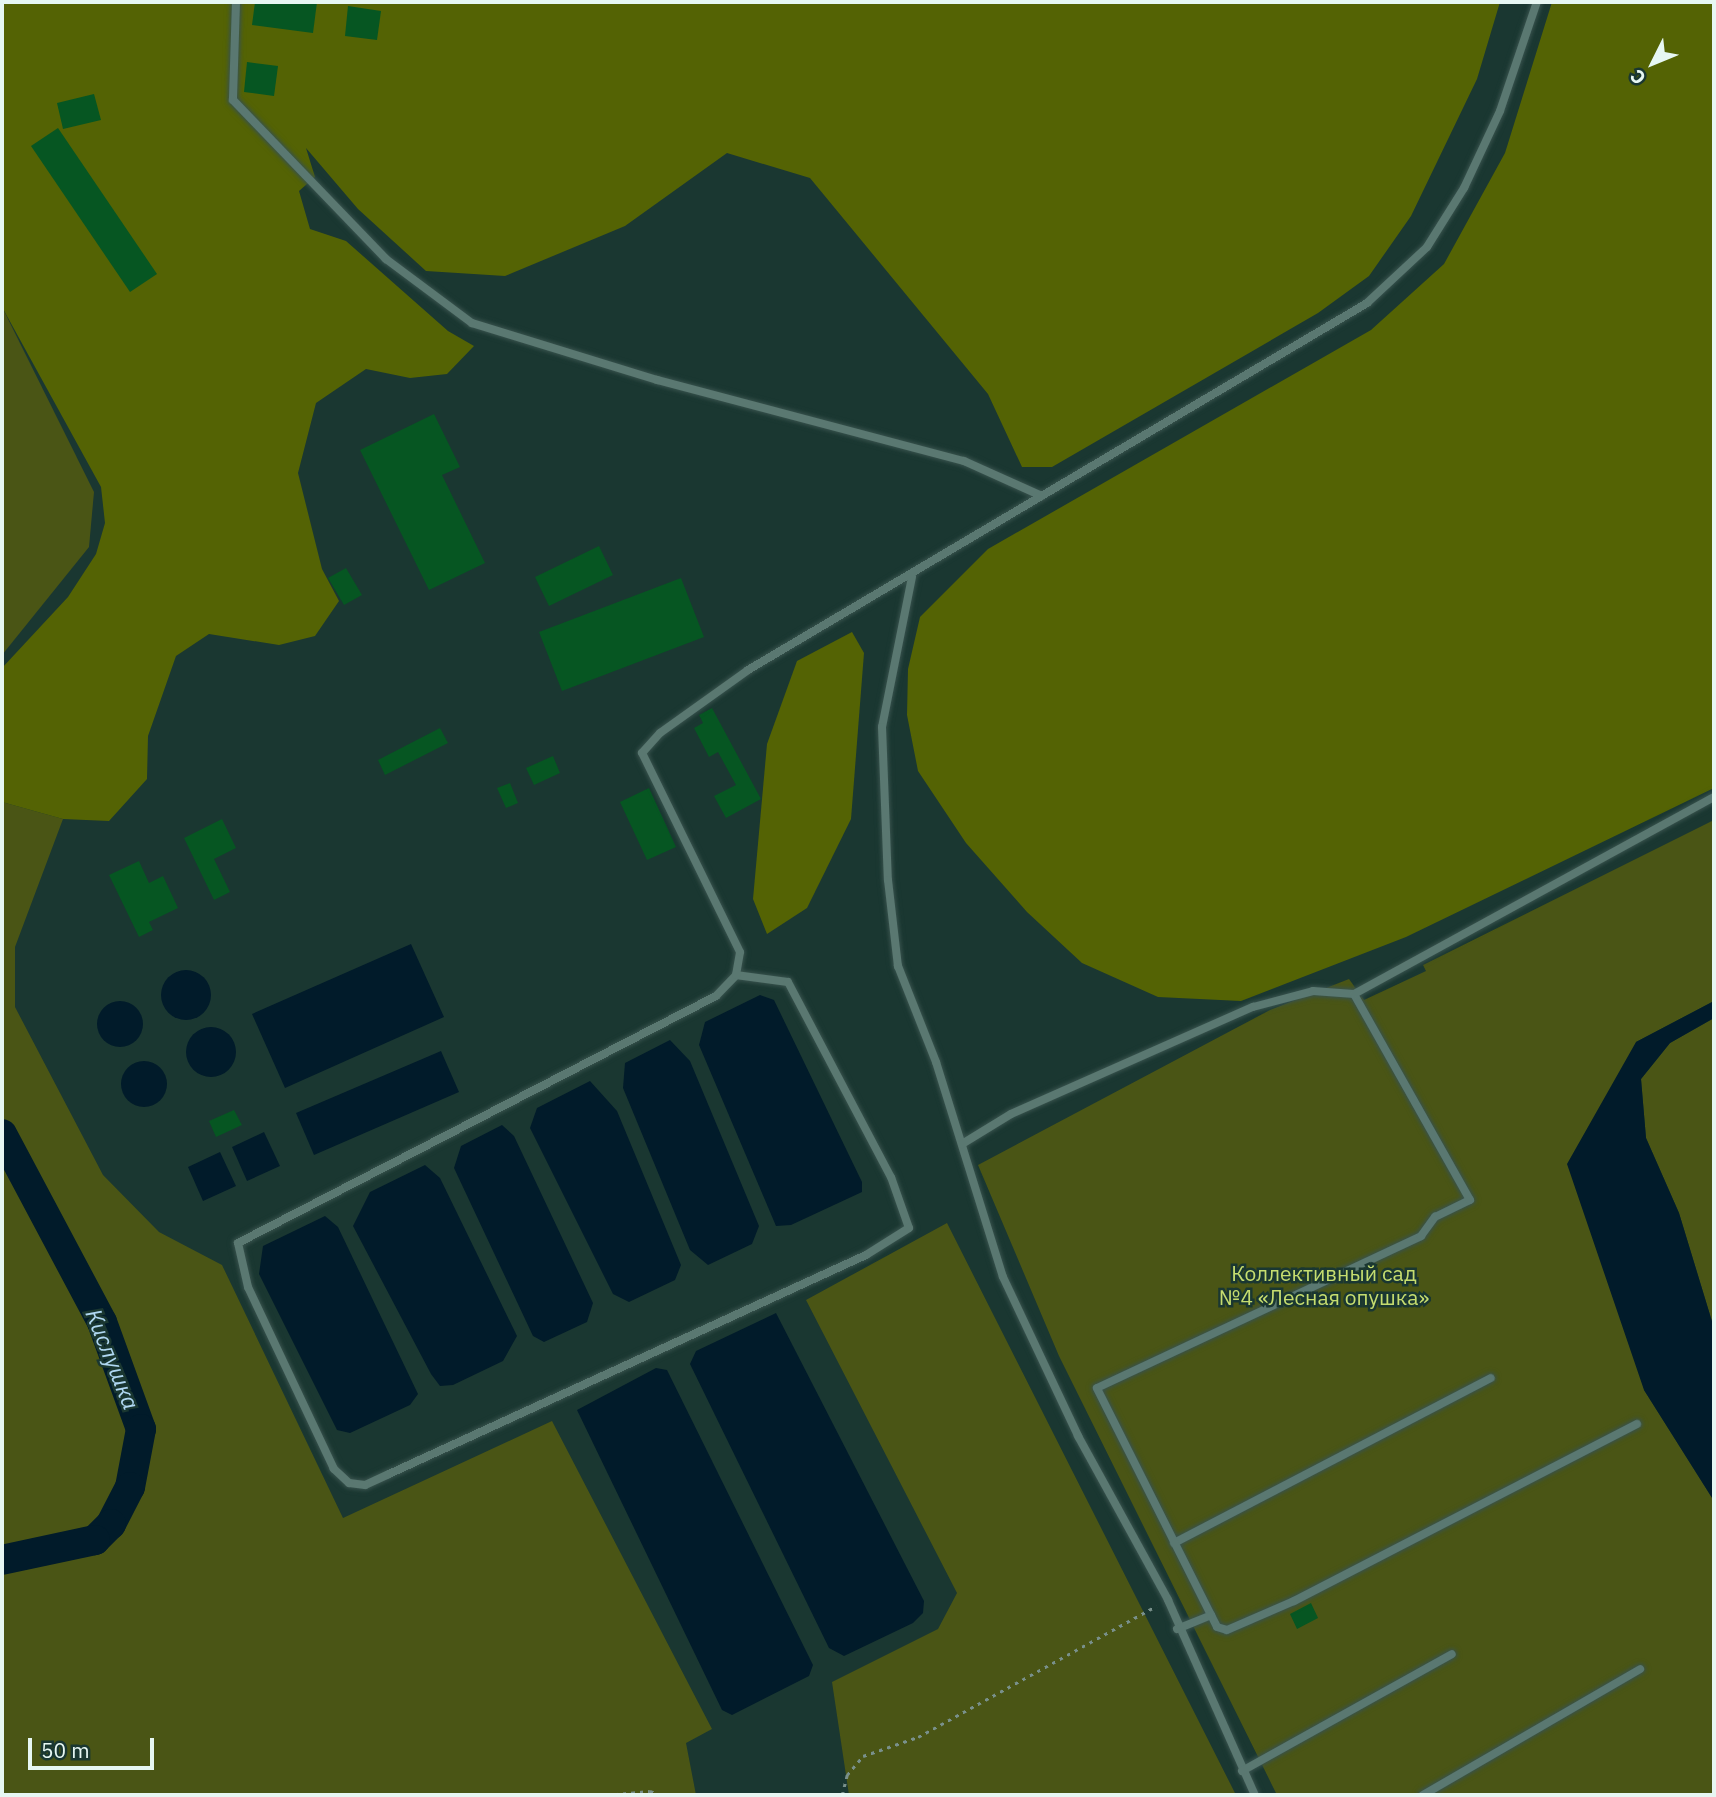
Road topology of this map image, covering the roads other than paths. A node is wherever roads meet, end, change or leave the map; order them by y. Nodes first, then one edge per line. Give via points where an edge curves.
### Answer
1 (236, 2) edge
2 (1537, 2) edge
3 (1042, 496) junction
4 (912, 577) junction
5 (1714, 797) edge
6 (736, 975) junction
7 (1354, 995) junction
8 (962, 1144) junction
9 (1491, 1378) dead end
10 (1637, 1424) dead end
11 (1174, 1543) junction
12 (1211, 1615) junction
13 (1177, 1629) junction
14 (1452, 1654) dead end
15 (1640, 1669) dead end
16 (1242, 1771) junction
17 (1255, 1795) edge
18 (1423, 1795) edge

1 - 3 lane via 233,100 386,259 464,318 514,340 964,461
2 - 3 lane via 1500,111 1464,188 1427,247 1367,303
3 - 4 lane
4 - 6 lane via 748,670 660,733 642,753 727,918 740,952
4 - 8 lane via 882,727 888,880 898,966
5 - 7 lane
6 - 6 lane via 686,1014 238,1243 248,1287 334,1469 349,1483 377,1480 866,1255 909,1228 891,1177 789,982
7 - 8 lane via 1313,991 1252,1007 1011,1114
7 - 11 lane via 1470,1200 1434,1217 1421,1236 1097,1388
8 - 13 lane via 1003,1276 1078,1436 1168,1600
9 - 11 lane
10 - 12 lane via 1283,1606 1227,1630
11 - 12 lane
12 - 13 lane
13 - 16 lane
14 - 16 lane
15 - 18 lane
16 - 17 lane

